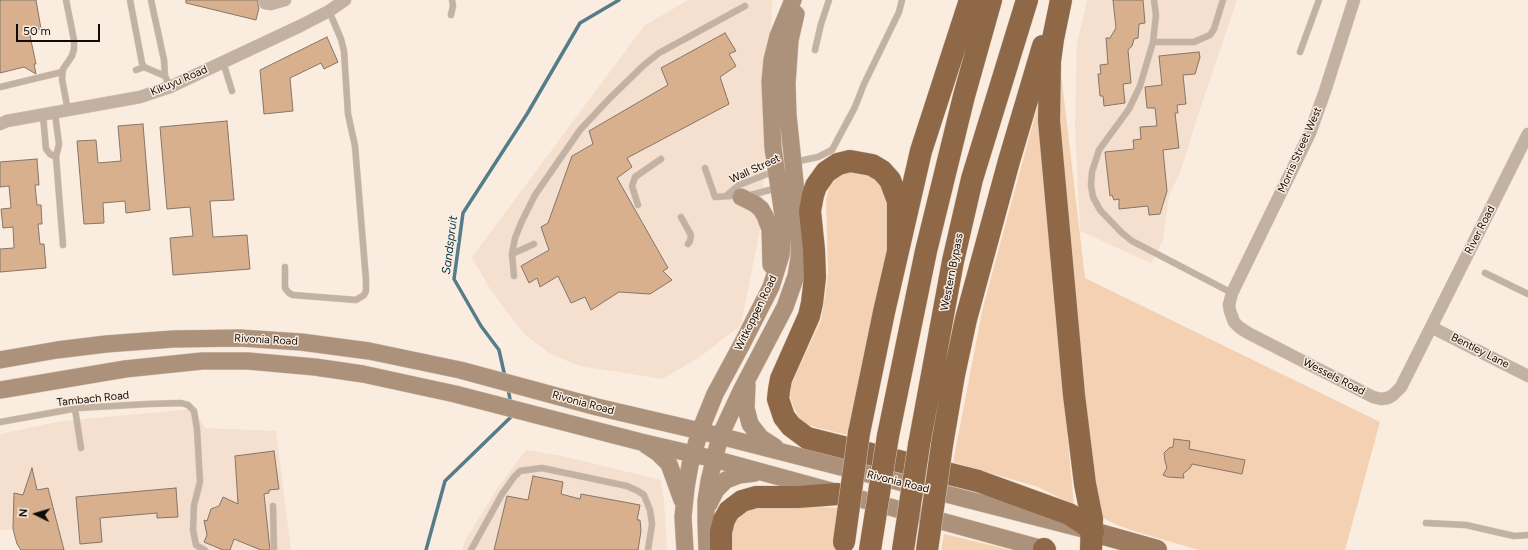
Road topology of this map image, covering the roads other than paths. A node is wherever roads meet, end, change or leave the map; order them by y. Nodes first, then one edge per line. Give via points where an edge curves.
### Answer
1 (66, 0) edge
2 (130, 0) edge
3 (151, 0) edge
4 (285, 0) edge
5 (345, 0) edge
6 (452, 0) edge
7 (793, 0) edge
8 (799, 0) edge
9 (830, 0) edge
10 (902, 0) edge
11 (970, 0) edge
12 (992, 0) edge
13 (1027, 0) edge
14 (1057, 0) edge
15 (1061, 0) edge
16 (1154, 0) edge
17 (1223, 0) edge
18 (1319, 0) edge
19 (1354, 0) edge
20 (265, 3) dead end
21 (745, 6) dead end
22 (328, 11) junction
23 (451, 16) dead end
24 (1153, 42) junction
25 (815, 50) dead end
26 (1300, 52) dead end
27 (223, 62) junction
28 (144, 67) junction
29 (136, 70) dead end
30 (62, 72) junction
31 (165, 76) junction
32 (0, 87) edge
33 (170, 87) junction
34 (232, 91) dead end
35 (68, 111) junction
36 (49, 114) junction
37 (0, 124) edge
38 (1528, 134) edge
39 (56, 158) junction
40 (661, 159) dead end
41 (705, 168) dead end
42 (791, 172) junction
43 (734, 196) junction
44 (638, 205) dead end
45 (681, 217) dead end
46 (534, 244) dead end
47 (688, 244) dead end
48 (63, 245) dead end
49 (898, 251) junction
50 (512, 254) junction
51 (285, 267) dead end
52 (1485, 273) dead end
53 (514, 276) dead end
54 (771, 287) junction
55 (1232, 293) junction
56 (1528, 294) edge
57 (1431, 327) junction
58 (57, 350) junction
59 (0, 355) edge
60 (0, 360) edge
61 (748, 376) junction
62 (1528, 376) edge
63 (0, 390) edge
64 (75, 409) junction
65 (0, 422) edge
66 (700, 431) junction
67 (720, 436) junction
68 (641, 442) junction
69 (81, 448) dead end
70 (693, 454) junction
71 (787, 454) junction
72 (714, 459) junction
73 (763, 473) junction
74 (838, 494) junction
75 (273, 506) dead end
76 (683, 506) junction
77 (706, 514) junction
78 (1426, 523) dead end
79 (1528, 535) edge
80 (1092, 541) edge
81 (843, 546) edge
82 (205, 550) edge
83 (274, 550) edge
84 (471, 550) edge
85 (648, 550) edge
86 (686, 550) edge
87 (708, 550) edge
88 (721, 550) edge
89 (870, 550) edge
90 (904, 550) edge
91 (927, 550) edge
92 (1045, 550) edge
93 (1157, 550) edge

1 - 30 lane via 74,49
2 - 28 lane
3 - 31 lane
4 - 20 street
5 - 22 street, Kikuyu Road
6 - 23 lane
7 - 42 main road, Witkoppen Road via 778,36 771,69 770,103 773,148
8 - 42 main road, Witkoppen Road via 788,61
9 - 25 lane
10 - 42 lane via 899,12 834,147 825,155
11 - 49 highway via 921,151
12 - 89 highway, bridge via 964,96 926,251 888,436
13 - 90 highway, Western Bypass, bridge via 972,178 953,261 919,445
14 - 91 highway, bridge via 968,312 954,375
15 - 80 highway via 1050,61 1050,133 1074,395 1092,519
16 - 24 lane via 1156,15
17 - 24 lane via 1210,35 1194,42
18 - 26 lane
19 - 55 street, Morris Street West via 1310,133
21 - 50 lane via 659,53 609,99 580,130 535,195 515,238
22 - 27 street, Kikuyu Road
22 - 51 lane via 342,39 344,51 366,292 356,300 293,295 285,288
24 - 55 lane via 1136,97 1099,150 1092,172 1093,197 1100,210 1132,241
27 - 33 street, Kikuyu Road
27 - 34 lane
28 - 29 lane
28 - 31 lane
30 - 32 lane
30 - 35 lane
31 - 33 lane
33 - 35 street, Kikuyu Road via 140,97
35 - 36 street, Kikuyu Road
36 - 37 street, Kikuyu Road
36 - 39 lane via 59,144
36 - 39 lane via 46,149
38 - 57 street, River Road
39 - 48 lane
40 - 44 lane via 635,177 632,186
41 - 43 lane, Wall Street via 715,197
42 - 43 lane, Wall Street
42 - 43 lane, Wall Street via 739,185
42 - 54 main road, Witkoppen Road via 783,214 781,255
42 - 61 main road, Witkoppen Road via 800,230 796,276 780,319
43 - 54 main road via 755,204 768,222 771,240
45 - 47 lane via 691,236
46 - 50 lane
49 - 80 highway via 898,201 890,180 882,171 872,165 850,162 838,164 826,172 812,195 810,211 815,277 812,303 781,379 778,399 784,417 807,438 978,481 1069,514 1086,524
49 - 81 highway, bridge via 859,433
50 - 53 lane
52 - 56 lane
54 - 66 main road, Witkoppen Road via 714,394
55 - 57 street, Wessels Road via 1230,311 1239,327 1381,399 1393,395 1401,387
57 - 62 street, Bentley Lane
58 - 59 main road
58 - 60 main road, Rivonia Road
58 - 66 main road, Rivonia Road via 173,339 240,338 301,342 369,351 460,370 596,407
61 - 67 main road, Witkoppen Road
61 - 71 main road via 746,401 750,424 761,438
63 - 68 main road, Rivonia Road via 117,370 202,361 248,361 363,374 455,394
64 - 65 lane, Tambach Road
64 - 69 lane
64 - 82 lane, Tambach Road via 181,403 194,411 200,482 194,505 192,530 196,545
66 - 67 main road, Rivonia Road
66 - 70 main road, Witkoppen Road
67 - 71 main road, Rivonia Road
67 - 72 main road, Witkoppen Road
68 - 70 main road, Rivonia Road
68 - 76 main road via 669,464
70 - 72 main road, Rivonia Road
70 - 76 main road, Witkoppen Road
71 - 80 main road, Rivonia Road via 943,492
72 - 73 main road, Rivonia Road
72 - 77 main road, Witkoppen Road
73 - 74 main road, Rivonia Road
73 - 77 main road via 739,475 726,480 714,494
74 - 88 highway via 756,497 742,501 729,511 724,520
74 - 92 main road, Rivonia Road
75 - 83 lane
76 - 86 main road, Witkoppen Road
77 - 87 main road, Witkoppen Road
78 - 79 lane via 1466,525 1514,536
80 - 93 main road, Rivonia Road
84 - 85 lane via 514,477 520,471 542,468 627,486 644,495 652,524

